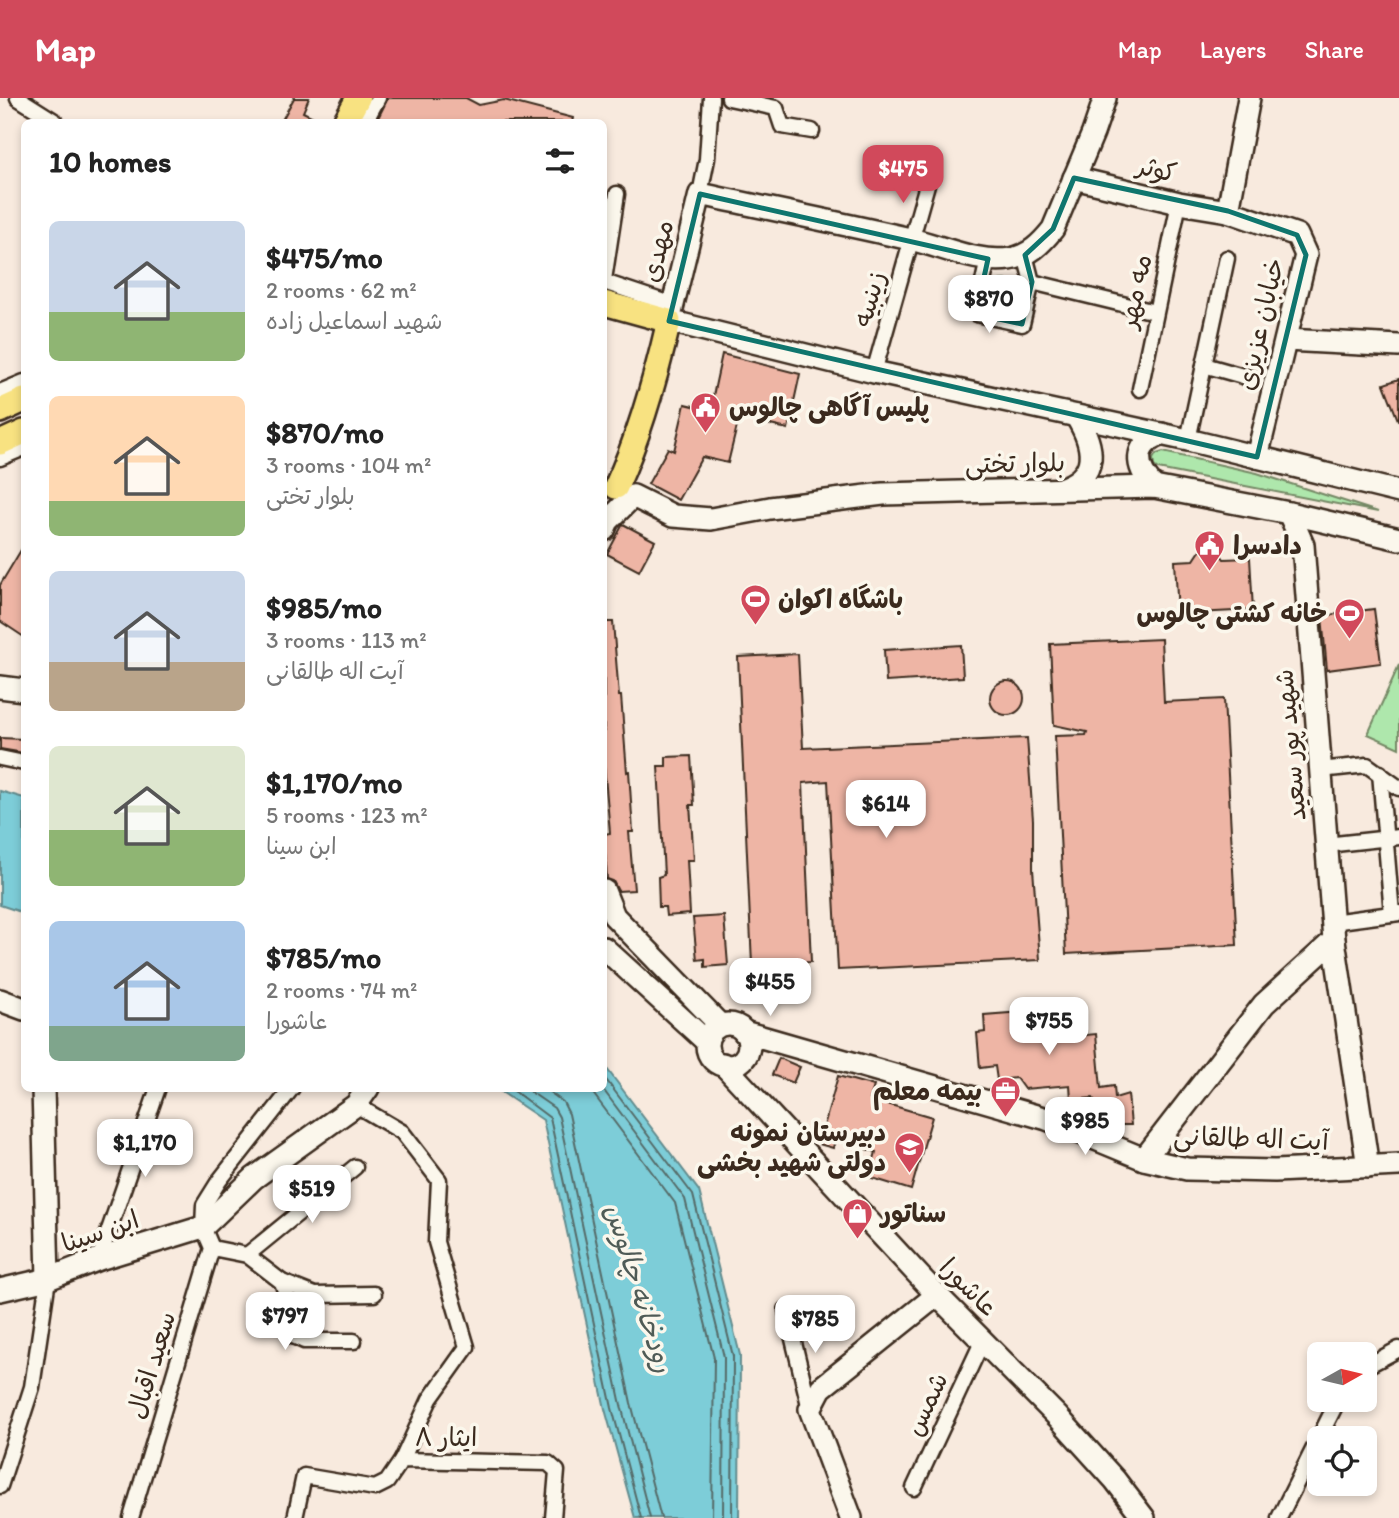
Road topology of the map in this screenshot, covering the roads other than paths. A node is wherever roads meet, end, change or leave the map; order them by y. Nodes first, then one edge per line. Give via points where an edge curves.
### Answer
1 (18, 98) edge
2 (345, 98) edge
3 (358, 98) edge
4 (378, 98) edge
5 (711, 98) edge
6 (729, 98) edge
7 (1105, 98) edge
8 (1249, 98) edge
9 (51, 119) edge
10 (334, 119) edge
11 (347, 119) edge
12 (368, 119) edge
13 (812, 131) dead end
14 (1074, 178) junction
15 (928, 181) dead end
16 (617, 194) dead end
17 (700, 194) junction
18 (1179, 203) junction
19 (1228, 211) junction
20 (912, 239) junction
21 (1026, 255) junction
22 (1227, 258) dead end
23 (988, 259) junction
24 (607, 261) edge
25 (607, 282) edge
26 (1032, 282) junction
27 (607, 303) edge
28 (1155, 312) junction
29 (671, 313) junction
30 (1286, 340) junction
31 (1399, 346) edge
32 (1204, 365) junction
33 (874, 372) junction
34 (1257, 380) dead end
35 (21, 383) edge
36 (1140, 389) dead end
37 (0, 392) edge
38 (21, 401) edge
39 (0, 411) edge
40 (1076, 416) junction
41 (21, 433) edge
42 (1162, 434) junction
43 (1188, 440) junction
44 (0, 443) edge
45 (21, 449) edge
46 (1257, 457) junction
47 (0, 458) edge
48 (1154, 487) junction
49 (618, 488) edge
50 (1058, 490) junction
51 (1399, 492) edge
52 (607, 507) edge
53 (1289, 513) junction
54 (1327, 522) junction
55 (607, 523) edge
56 (1399, 539) edge
57 (1303, 545) junction
58 (0, 687) edge
59 (21, 690) edge
60 (0, 758) edge
61 (21, 762) edge
62 (1320, 770) junction
63 (1380, 773) junction
64 (1399, 789) edge
65 (1392, 838) edge
66 (1326, 845) junction
67 (607, 898) edge
68 (1396, 914) edge
69 (1333, 931) junction
70 (607, 950) edge
71 (0, 1000) edge
72 (21, 1008) edge
73 (713, 1034) junction
74 (745, 1047) junction
75 (723, 1064) junction
76 (43, 1092) edge
77 (157, 1092) edge
78 (289, 1092) edge
79 (753, 1096) junction
80 (362, 1097) edge
81 (1144, 1159) junction
82 (1399, 1166) edge
83 (355, 1167) dead end
84 (1368, 1167) junction
85 (203, 1227) junction
86 (212, 1248) junction
87 (247, 1255) junction
88 (99, 1259) junction
89 (48, 1279) junction
90 (282, 1282) junction
91 (0, 1290) edge
92 (374, 1294) dead end
93 (937, 1296) junction
94 (786, 1310) dead end
95 (983, 1340) junction
96 (354, 1341) dead end
97 (1399, 1349) edge
98 (1377, 1361) edge
99 (810, 1409) junction
100 (1332, 1412) edge
101 (402, 1460) junction
102 (0, 1486) edge
103 (914, 1488) dead end
104 (131, 1518) edge
105 (295, 1518) edge
106 (553, 1518) edge
107 (851, 1518) edge
108 (1144, 1518) edge
109 (1279, 1518) edge

1 - 9 street
2 - 10 street
3 - 11 main road
4 - 12 street
5 - 17 street via 708,159
6 - 13 street via 776,108 782,125
7 - 14 street
8 - 19 street
14 - 18 street, کوثر
14 - 21 street via 1053,229
15 - 20 street, زینبیه
16 - 24 street
17 - 20 street
17 - 29 street, مهدی
18 - 19 street, کوثر
18 - 28 street, مه مهر
19 - 30 street, خیابان عزیزی via 1297,235 1306,255
20 - 23 street
20 - 33 street, زینبیه
21 - 23 street
21 - 26 street
22 - 32 street
23 - 26 street via 976,314 1022,324
25 - 29 street
26 - 28 street
27 - 29 main road
28 - 36 street, مه مهر
29 - 33 street, بلوار تختی
29 - 49 main road via 655,380
30 - 31 street
30 - 46 street, خیابان عزیزی
32 - 34 street
32 - 43 street
33 - 40 street, بلوار تختی
35 - 37 street
38 - 39 main road
40 - 42 street, بلوار تختی
40 - 50 street via 1090,440 1088,466 1071,486
41 - 44 main road
42 - 43 street, بلوار تختی
42 - 48 street via 1147,443 1139,459 1144,477
43 - 46 street, بلوار تختی
45 - 47 street
46 - 51 street, بلوار تختی
48 - 50 street, بلوار تختی
48 - 53 street, بلوار تختی
49 - 50 street, بلوار تختی via 673,516 711,519 883,494
49 - 52 street
49 - 55 street
53 - 54 street, بلوار تختی
53 - 57 street, شهید پور سعید
54 - 56 street, بلوار تختی
54 - 57 street via 1310,532
57 - 62 street, شهید پور سعید
58 - 59 street
60 - 61 street
62 - 63 street via 1367,765
62 - 66 street, شهید پور سعید
63 - 64 street
63 - 65 street
65 - 66 street
65 - 68 street
66 - 69 street, شهید پور سعید
67 - 73 street via 614,915
68 - 69 street
69 - 81 street via 1264,1004
69 - 84 street, شهید پور سعید
70 - 73 street
71 - 72 street
73 - 74 street via 733,1025
73 - 75 street via 707,1047 713,1059
74 - 75 street via 732,1065
74 - 79 street via 745,1074
74 - 81 street, آیت اله طالقانی via 785,1044 1047,1119
75 - 79 street, عاشورا
76 - 89 street
77 - 88 street
78 - 85 street via 219,1181 204,1205
79 - 93 street, عاشورا
80 - 85 street, ابن سینا via 254,1178
80 - 101 street via 402,1132 439,1180 436,1242 467,1346 430,1398
81 - 84 street, آیت اله طالقانی via 1187,1169
82 - 84 street, آیت اله طالقانی
83 - 87 street
85 - 86 street
85 - 88 street, ابن سینا
86 - 87 street
86 - 104 street, سعید اقبال
87 - 90 street
88 - 89 street, ابن سینا
89 - 91 street, ابن سینا
89 - 102 street via 32,1387
90 - 92 street via 314,1295
90 - 96 street via 293,1336 304,1341
93 - 95 street, عاشورا
93 - 99 street via 821,1388
94 - 99 street
95 - 103 street, شمس
95 - 108 street, عاشورا via 1115,1480
97 - 98 street
99 - 107 street
100 - 109 street
101 - 105 street, ایثار ۸ via 387,1482 375,1488 304,1476
101 - 106 street, ایثار ۸ via 548,1462 557,1471

